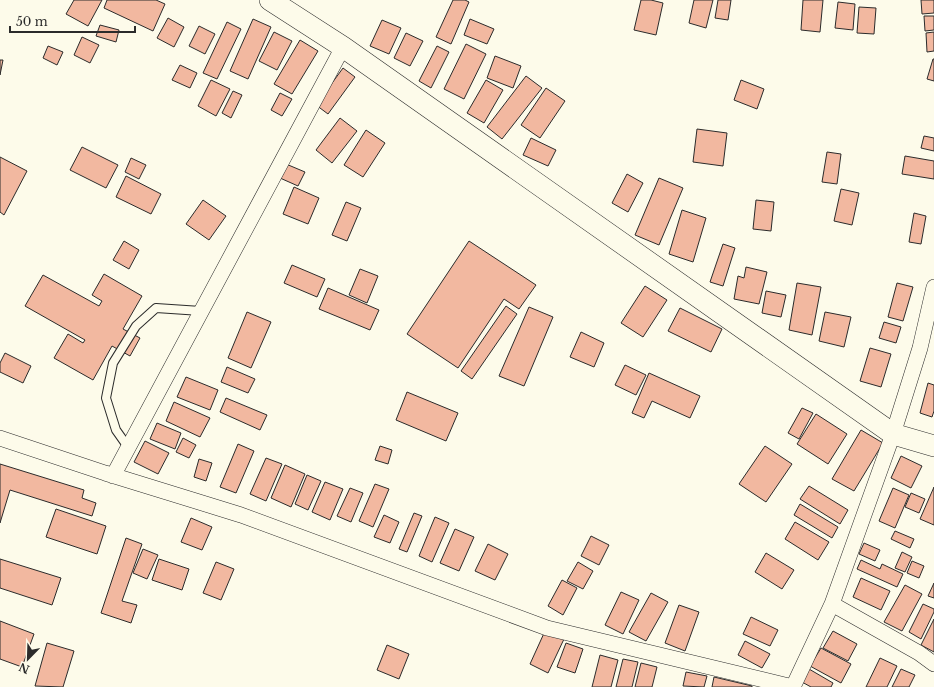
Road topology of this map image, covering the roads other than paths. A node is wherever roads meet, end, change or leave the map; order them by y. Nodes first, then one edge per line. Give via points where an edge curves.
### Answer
1 (270, 0) edge
2 (343, 47) junction
3 (934, 287) edge
4 (201, 311) junction
5 (893, 434) junction
6 (0, 438) edge
7 (934, 446) edge
8 (128, 447) junction
9 (113, 476) junction
10 (832, 604) junction
11 (934, 664) edge
12 (793, 687) edge

1 - 2 main road
2 - 4 street
2 - 5 main road
3 - 5 street via 920,348
4 - 8 street
4 - 8 lane via 156,308 136,326 113,363 106,398 116,430
5 - 7 main road
5 - 10 street
6 - 9 street
8 - 9 street
9 - 12 street via 241,515 547,628
10 - 11 street
10 - 12 street

